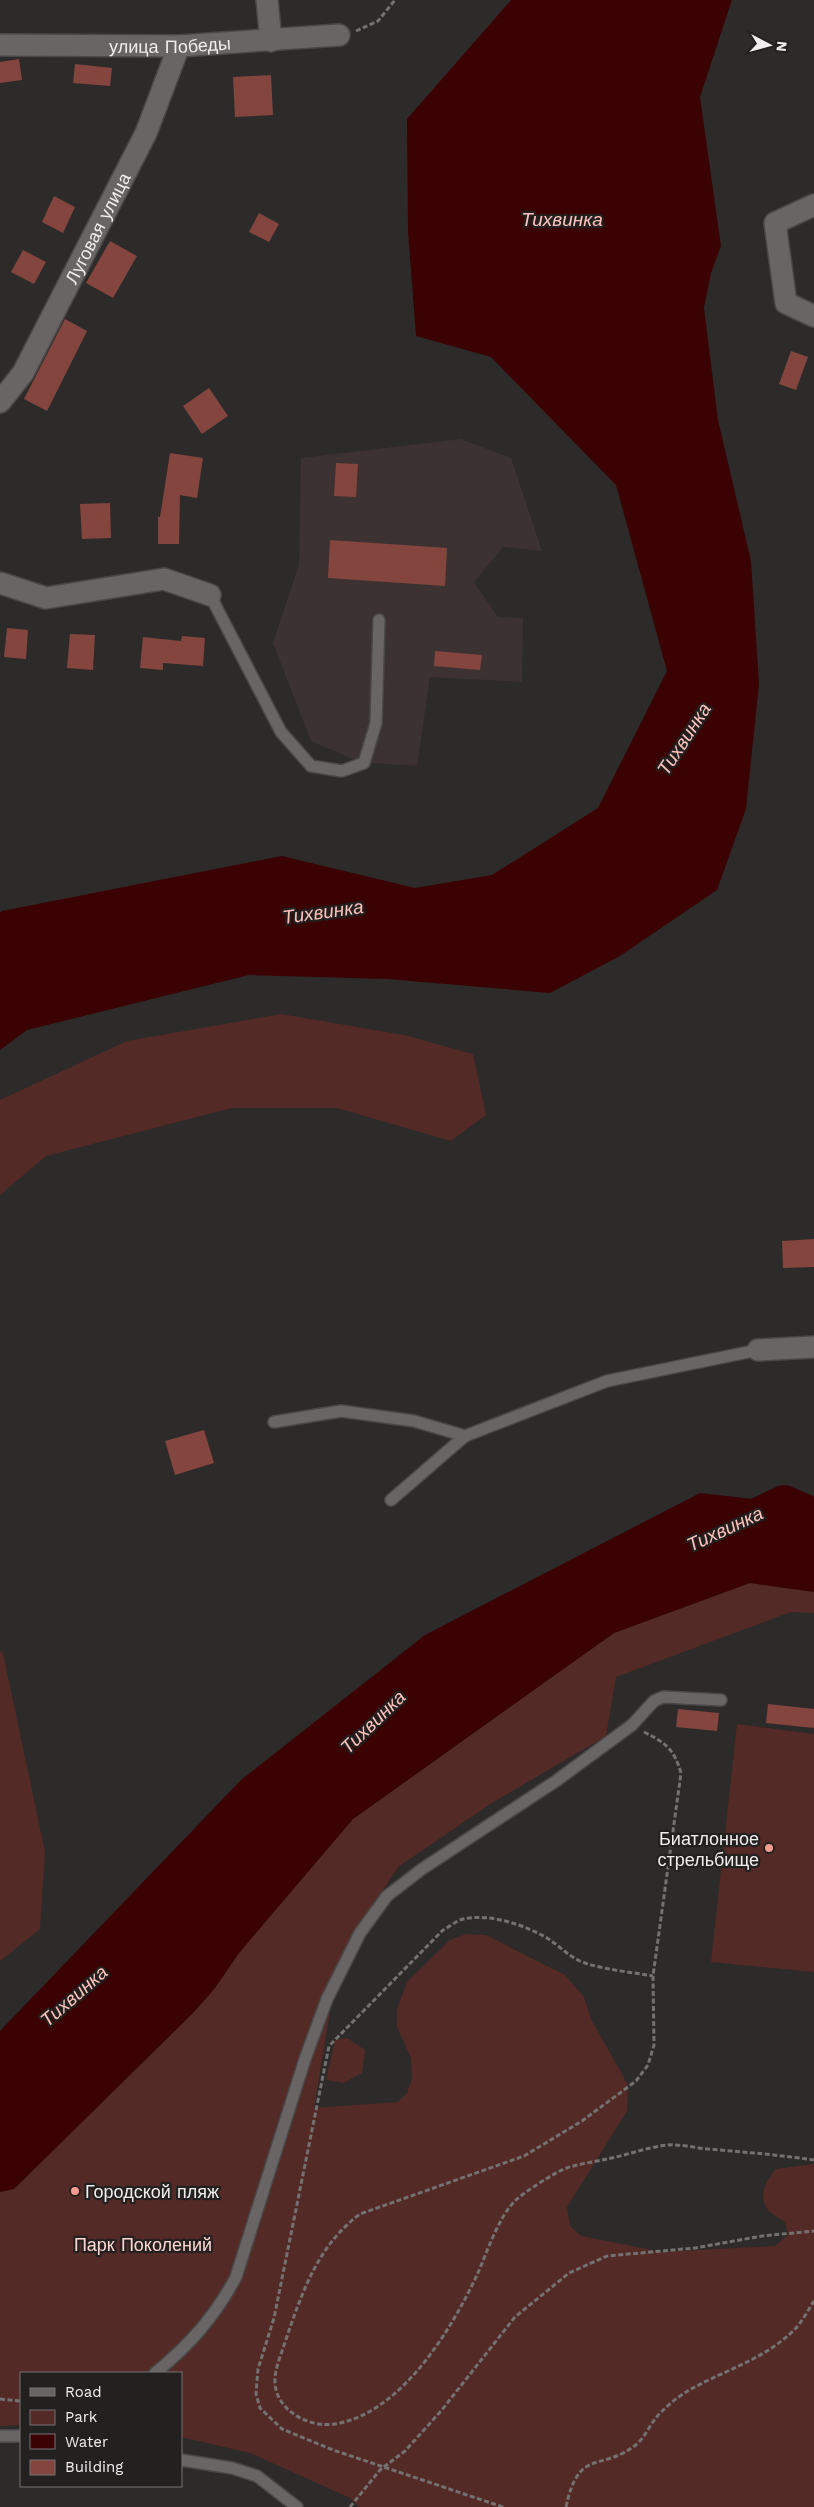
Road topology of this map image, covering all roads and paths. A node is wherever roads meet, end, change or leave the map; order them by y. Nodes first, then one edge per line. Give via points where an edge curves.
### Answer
1 (267, 0) edge
2 (395, 0) edge
3 (339, 36) joint
4 (271, 41) junction
5 (0, 45) edge
6 (179, 46) junction
7 (814, 204) edge
8 (814, 316) edge
9 (0, 402) edge
10 (0, 583) edge
11 (210, 595) joint
12 (379, 620) dead end
13 (814, 1347) edge
14 (758, 1350) joint
15 (274, 1422) dead end
16 (465, 1436) junction
17 (391, 1500) dead end
18 (721, 1700) dead end
19 (632, 1725) junction
20 (653, 1976) junction
21 (814, 2160) edge
22 (814, 2231) edge
23 (814, 2301) edge
24 (156, 2372) edge
25 (0, 2400) edge
26 (20, 2401) edge
27 (0, 2436) edge
28 (20, 2436) edge
29 (182, 2460) edge
30 (385, 2466) junction
31 (297, 2507) edge
32 (350, 2507) edge
33 (503, 2507) edge
34 (566, 2507) edge

1 - 4 street
2 - 3 path via 378,21
3 - 4 street, улица Победы
4 - 6 street, улица Победы
5 - 6 street, улица Победы
6 - 9 street, Луговая улица via 146,133 23,373
7 - 8 street via 776,223 786,303
10 - 11 street via 46,598 164,580
11 - 12 lane via 281,732 311,766 342,771 364,763 376,723
13 - 14 street
14 - 16 lane via 607,1381
15 - 16 lane via 340,1411 414,1421
16 - 17 lane
18 - 19 lane via 663,1697 654,1701
19 - 20 path via 663,1742 676,1755 681,1773
19 - 24 lane via 387,1896 360,1933 327,1999 236,2277 212,2316 193,2339
20 - 21 path via 654,2045 648,2065 636,2081 582,2121 524,2156 360,2214 340,2229 304,2291 274,2377 275,2390 282,2403 294,2415 324,2426 364,2415 388,2401 423,2363 449,2326 494,2234 515,2201 564,2169 668,2145
20 - 30 path via 585,1963 527,1928 505,1921 462,1919 443,1930 329,2046 274,2318 258,2368 256,2394 260,2408 282,2429 333,2450
22 - 30 path via 607,2256 569,2273 515,2317 441,2411 405,2450
23 - 34 path via 795,2329 770,2348 685,2392 657,2417 638,2443 579,2471
25 - 26 path
27 - 28 lane
29 - 31 lane via 232,2468 257,2476
30 - 32 path
30 - 33 path

